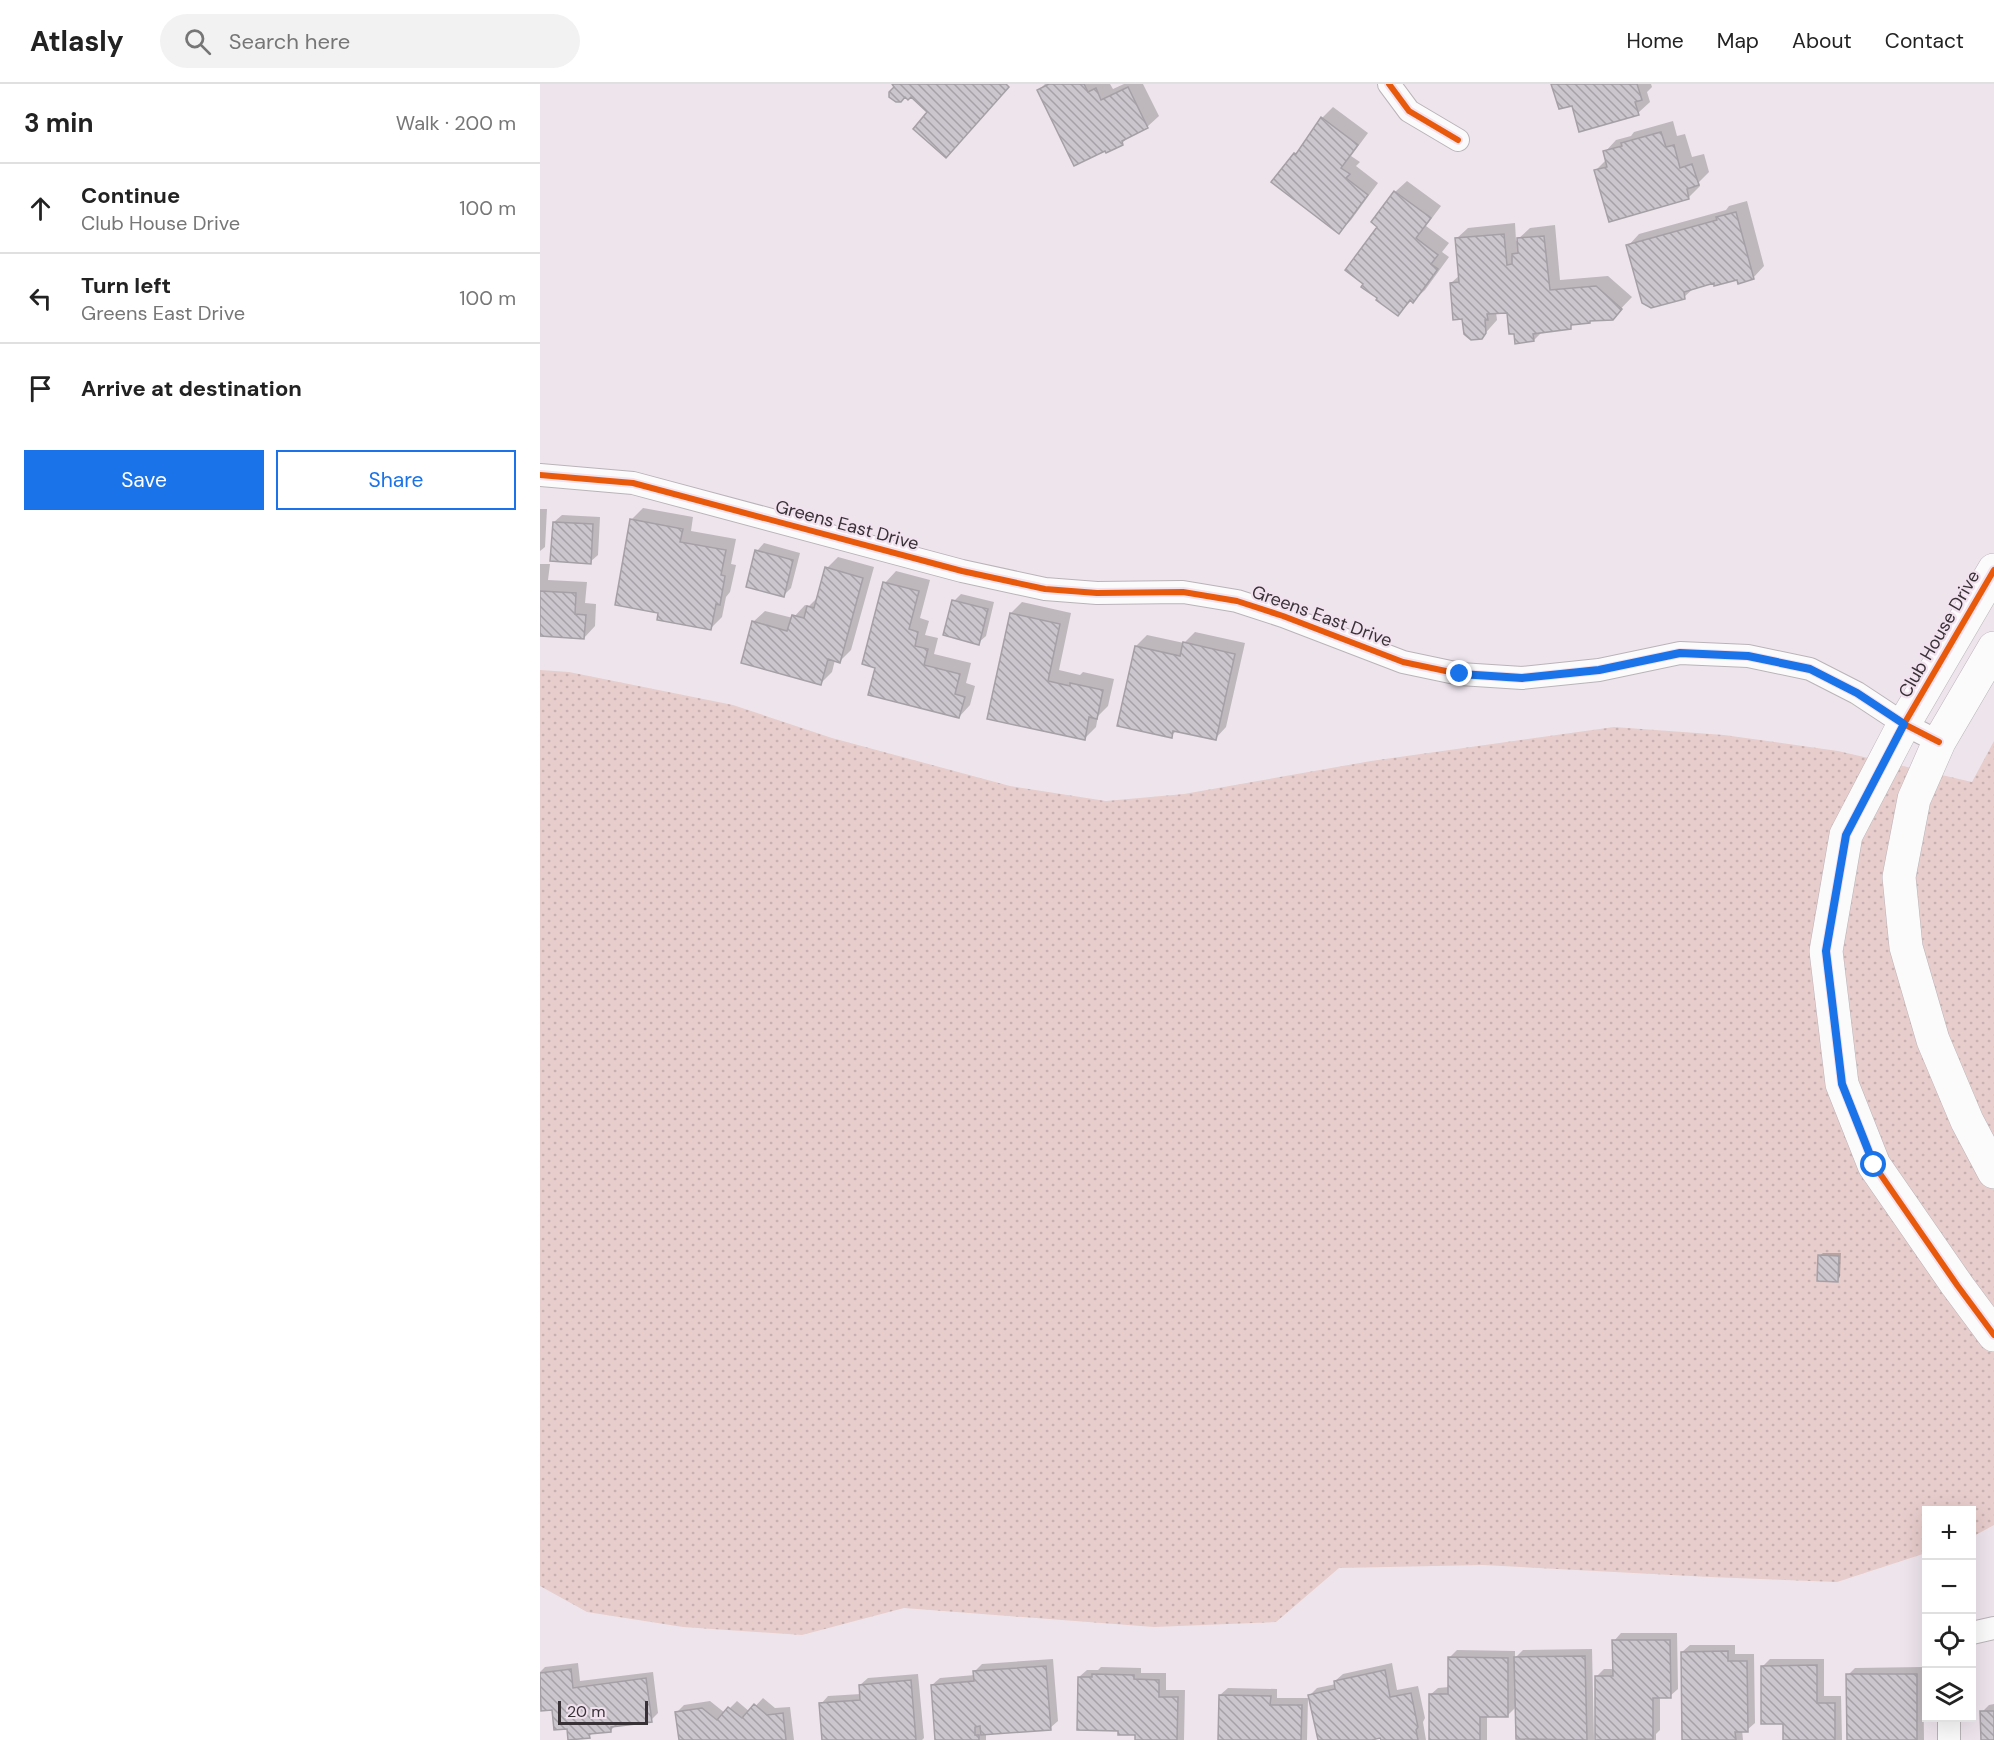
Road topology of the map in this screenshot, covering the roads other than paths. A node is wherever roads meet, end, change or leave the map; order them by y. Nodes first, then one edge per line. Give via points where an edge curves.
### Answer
1 (1389, 84) edge
2 (1458, 140) dead end
3 (540, 475) edge
4 (1994, 570) edge
5 (1994, 648) edge
6 (1904, 724) junction
7 (1939, 742) junction
8 (1994, 1172) edge
9 (1994, 1335) edge
10 (1994, 1628) edge
11 (1976, 1632) edge
12 (1949, 1722) edge
13 (1949, 1740) edge

1 - 2 street via 1409,111
3 - 6 street, Greens East Drive via 633,483 962,571 1045,589 1183,592 1237,601 1403,662 1460,674 1522,678 1599,670 1680,653 1748,656 1810,669 1857,693
4 - 6 street, Club House Drive
5 - 7 street
6 - 7 street, Greens East Drive
6 - 9 street, Club House Drive via 1846,835 1826,951 1842,1084 1874,1165
7 - 8 street via 1914,799 1899,877 1906,947 1933,1040 1966,1121
10 - 11 street
12 - 13 street

